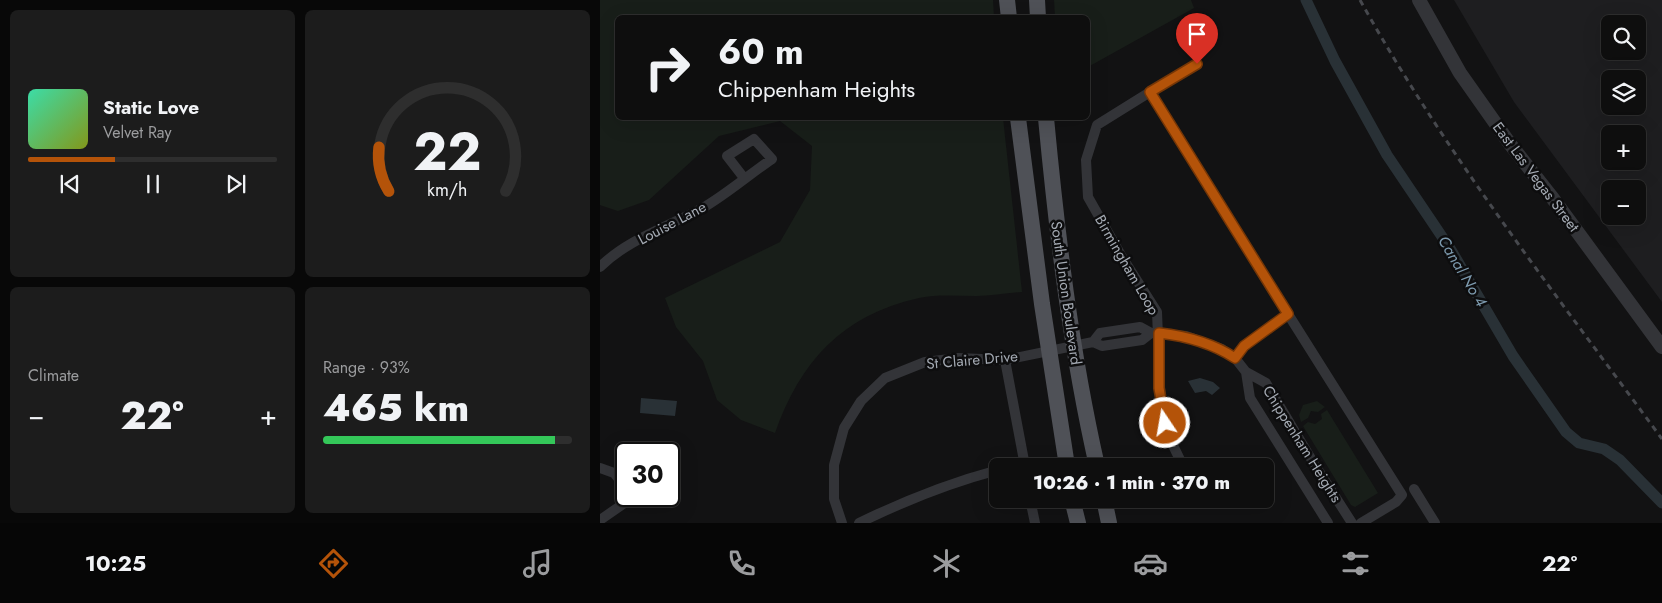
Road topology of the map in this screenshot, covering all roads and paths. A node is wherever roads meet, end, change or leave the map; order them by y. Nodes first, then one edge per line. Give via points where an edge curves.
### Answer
1 (1007, 0) edge
2 (1037, 0) edge
3 (1418, 0) edge
4 (1009, 15) edge
5 (1038, 15) edge
6 (1197, 64) dead end
7 (1150, 92) junction
8 (1018, 120) edge
9 (1046, 120) edge
10 (744, 178) dead end
11 (600, 267) edge
12 (1288, 314) junction
13 (1155, 333) junction
14 (1074, 346) junction
15 (1662, 347) edge
16 (1049, 350) junction
17 (1235, 358) junction
18 (1005, 360) junction
19 (1246, 372) junction
20 (1023, 458) edge
21 (1066, 458) edge
22 (1095, 458) edge
23 (1179, 458) edge
24 (600, 468) edge
25 (989, 473) edge
26 (615, 474) edge
27 (1414, 489) dead end
28 (619, 507) edge
29 (1032, 508) edge
30 (1074, 508) edge
31 (1106, 508) edge
32 (600, 520) edge
33 (842, 523) edge
34 (859, 523) edge
35 (1035, 523) edge
36 (1078, 523) edge
37 (1109, 523) edge
38 (1328, 523) edge
39 (1352, 523) edge
40 (1361, 523) edge
41 (1435, 523) edge

1 - 4 main road
2 - 5 main road
3 - 15 street, East Las Vegas Street via 1460,72 1510,144
6 - 7 street, Birmingham Loop
7 - 12 street
7 - 13 street, Birmingham Loop via 1097,125 1086,160 1088,197 1157,312
8 - 16 main road, South Union Boulevard
9 - 14 main road, South Union Boulevard via 1056,222
10 - 11 street, Louise Lane via 707,205 614,253
12 - 17 street via 1244,346
12 - 40 street via 1402,495
13 - 14 street, Chippenham Heights via 1140,327 1100,333 1094,342
13 - 17 street, Chippenham Heights via 1186,336
13 - 23 street, Birmingham Loop via 1161,410
14 - 16 street, St Claire Drive
14 - 22 main road, South Union Boulevard via 1082,402
16 - 18 street, St Claire Drive
16 - 21 main road, South Union Boulevard
17 - 19 street, Chippenham Heights
18 - 20 street
18 - 33 street, St Claire Drive via 958,358 926,362 885,378 861,401 844,428 834,465 834,499
19 - 38 street, Chippenham Heights via 1250,398
19 - 39 street, Chippenham Heights via 1266,383
24 - 26 street
25 - 34 street via 900,503
27 - 41 street
28 - 32 street
29 - 35 street
30 - 36 main road
31 - 37 main road

